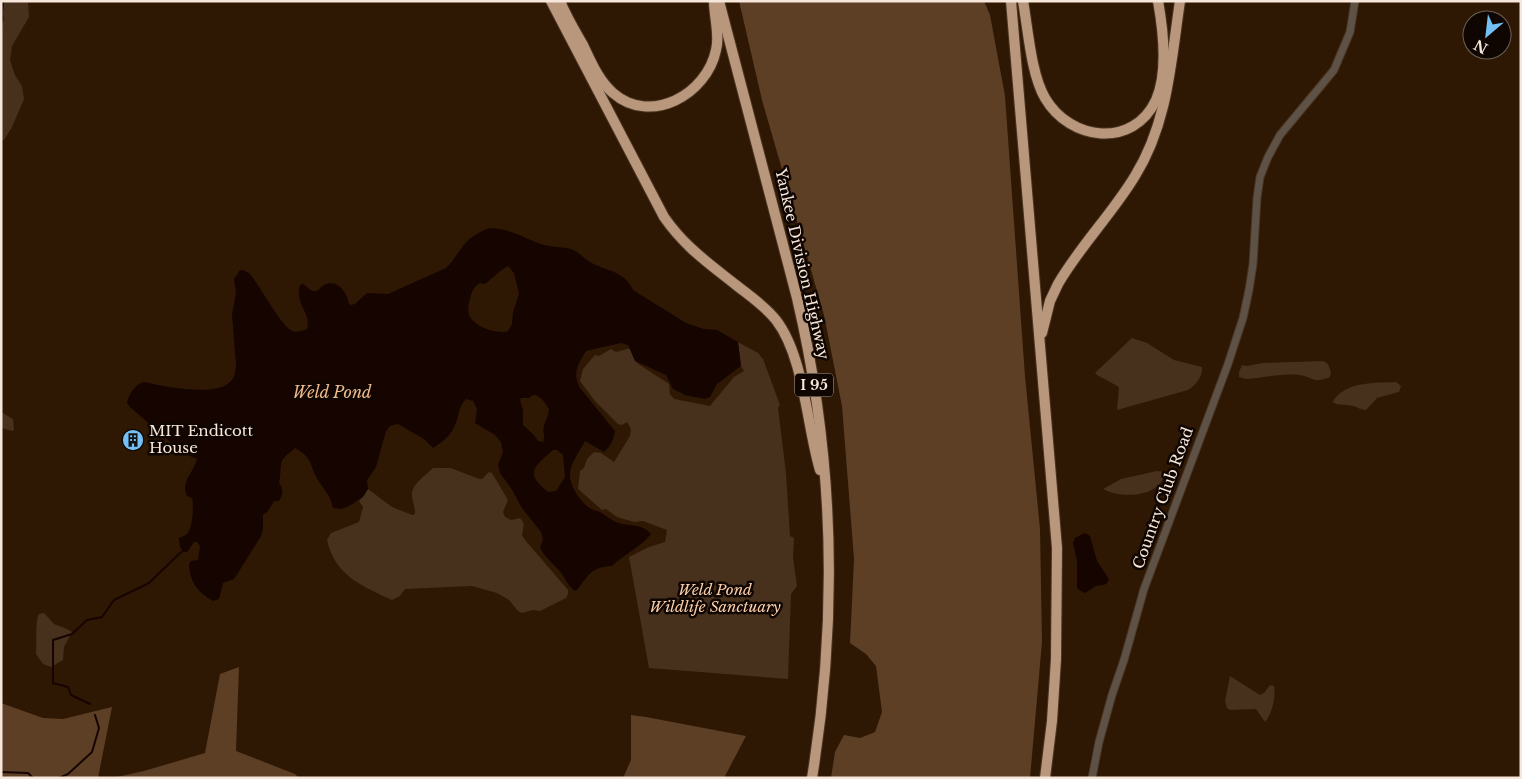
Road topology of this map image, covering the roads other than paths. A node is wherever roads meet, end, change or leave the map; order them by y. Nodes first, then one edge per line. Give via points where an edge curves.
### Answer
1 (551, 1) edge
2 (560, 1) edge
3 (714, 1) edge
4 (719, 1) edge
5 (1011, 1) edge
6 (1023, 1) edge
7 (1158, 1) edge
8 (1180, 1) edge
9 (1355, 1) edge
10 (1040, 341) junction
11 (826, 490) junction
12 (812, 778) edge
13 (1045, 778) edge
14 (1092, 778) edge

1 - 11 highway via 664,217 683,242 756,301 780,326 794,359 814,452
2 - 3 highway via 605,85 622,99 637,105 654,106 688,94 708,72 718,42
4 - 11 highway, Yankee Division Highway / I 95 via 802,316 817,405
5 - 10 highway
6 - 7 highway via 1038,81 1045,98 1071,125 1105,134 1122,131 1135,124 1148,112 1156,97 1163,48
8 - 10 highway via 1166,99 1152,145 1132,180 1060,280 1050,302
9 - 14 street, Country Club Road via 1350,32 1334,70 1287,126 1260,177 1249,290 1240,329 1144,589 1107,712
10 - 13 highway via 1058,597 1056,672
11 - 12 highway, Yankee Division Highway / I 95 via 829,562 827,635

